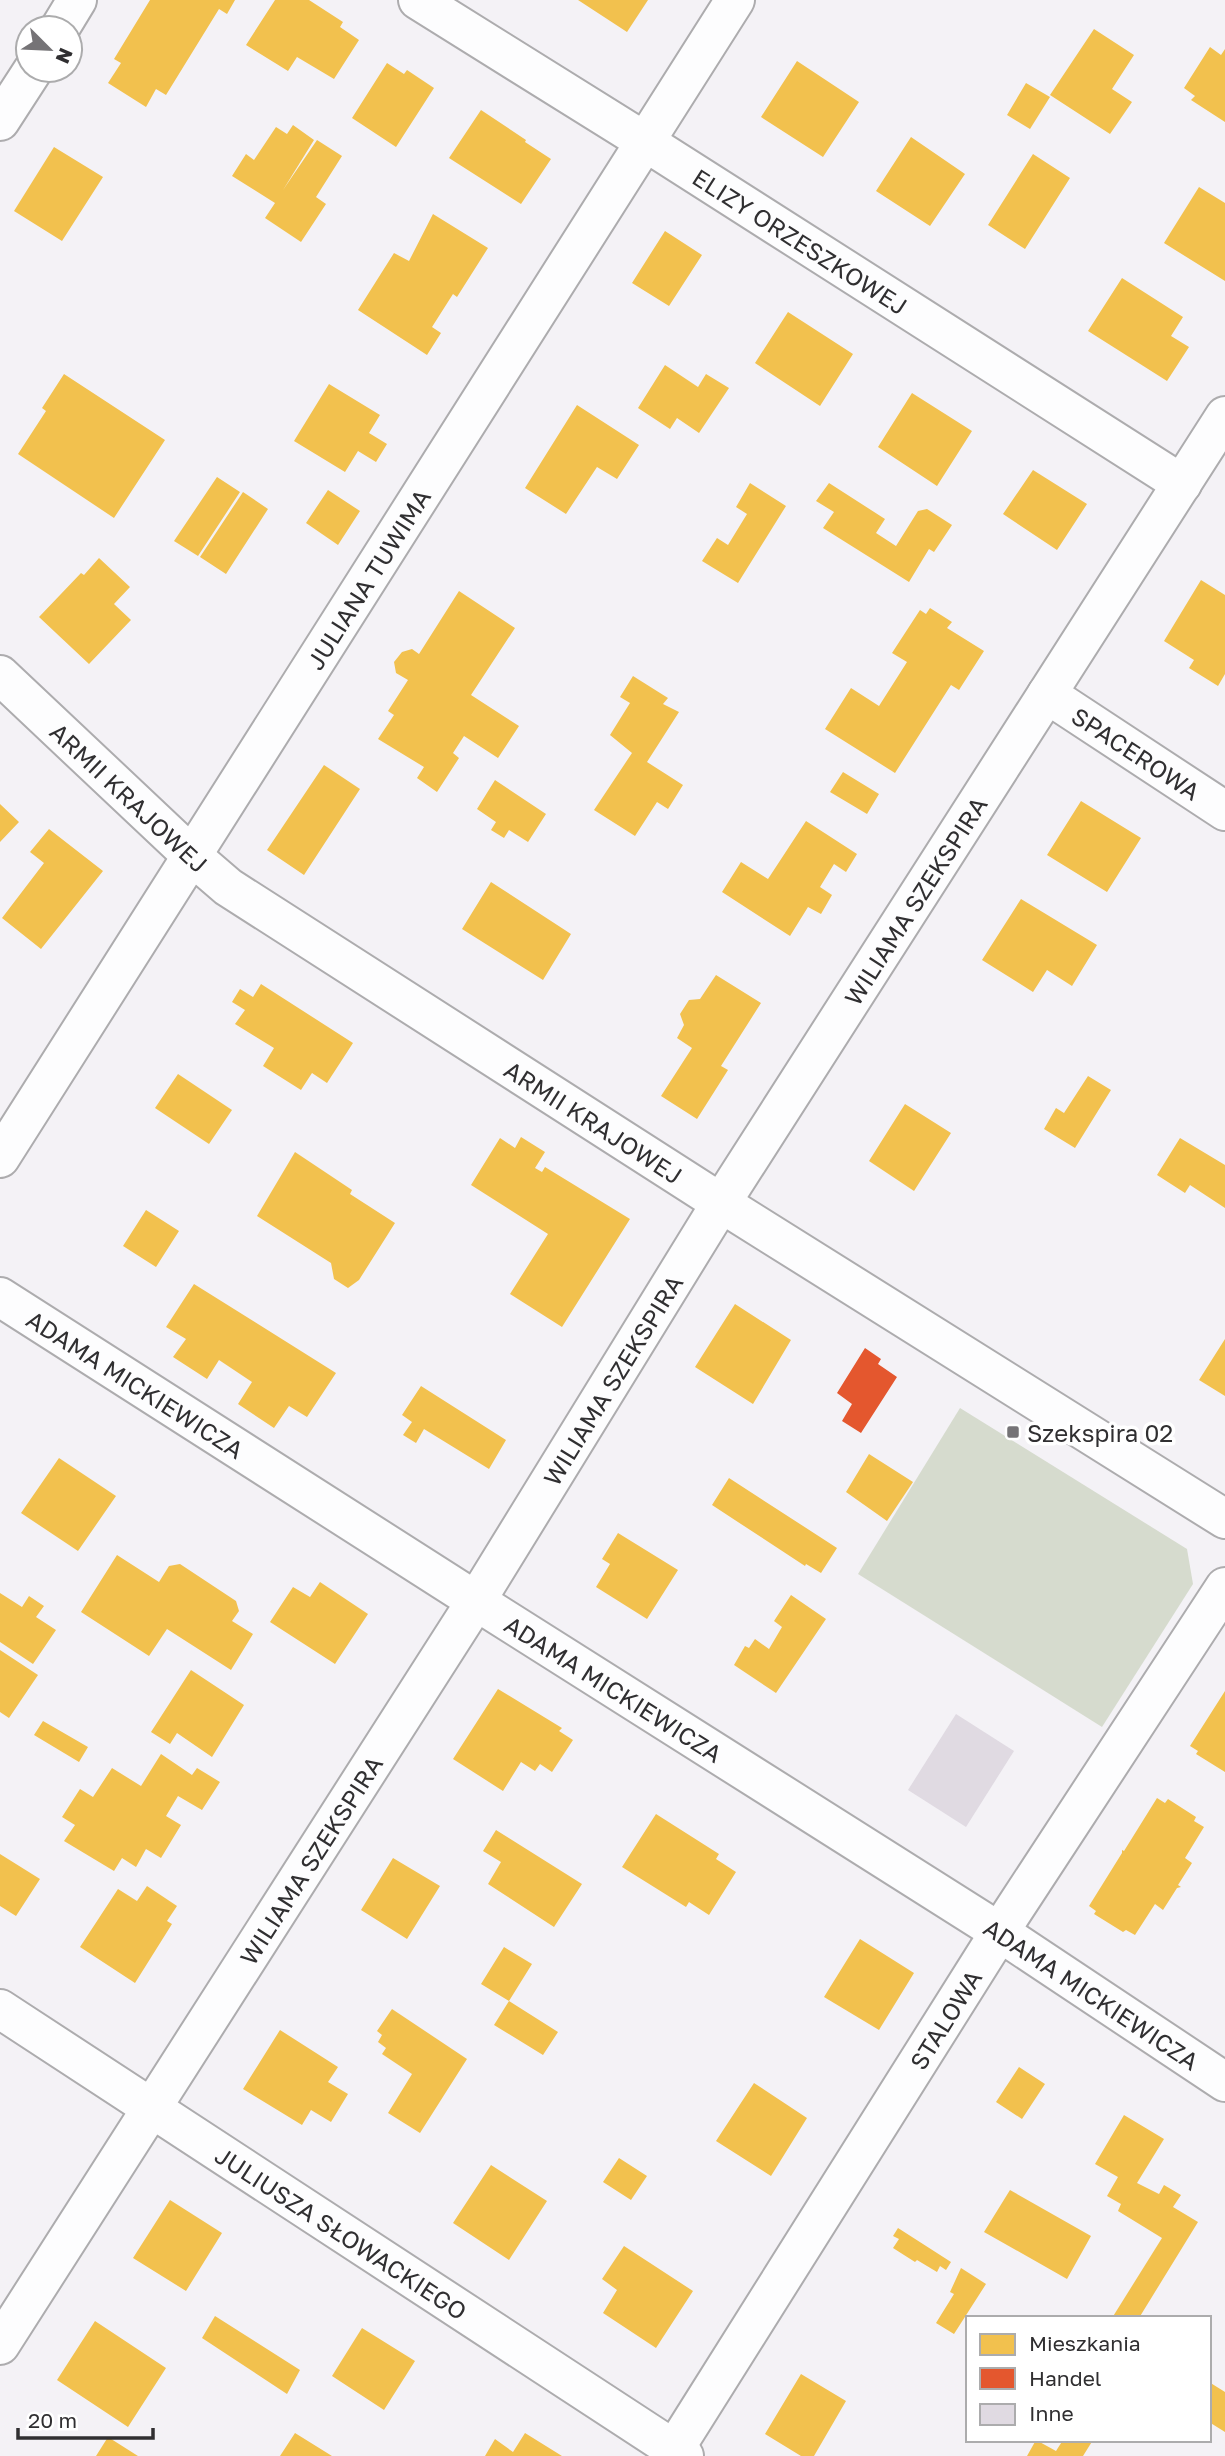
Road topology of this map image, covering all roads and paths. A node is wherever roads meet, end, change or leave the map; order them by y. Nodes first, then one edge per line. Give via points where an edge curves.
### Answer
1 (418, 0) edge
2 (735, 0) edge
3 (24, 84) edge
4 (0, 121) edge
5 (644, 141) junction
6 (1225, 416) edge
7 (1182, 484) junction
8 (0, 675) edge
9 (1047, 694) junction
10 (1225, 811) edge
11 (192, 856) junction
12 (0, 1157) edge
13 (721, 1203) junction
14 (0, 1297) edge
15 (1225, 1520) edge
16 (1225, 1587) edge
17 (475, 1601) junction
18 (1001, 1933) junction
19 (0, 2009) edge
20 (1225, 2082) edge
21 (151, 2108) junction
22 (0, 2345) edge
23 (676, 2454) edge

1 - 5 street, ELIZY ORZESZKOWEJ
2 - 5 street, JULIANA TUWIMA
3 - 4 street
5 - 7 street, ELIZY ORZESZKOWEJ
5 - 11 street, JULIANA TUWIMA
6 - 7 street, WILIAMA SZEKSPIRA
7 - 9 street, WILIAMA SZEKSPIRA
8 - 11 street, ARMII KRAJOWEJ
9 - 10 street, SPACEROWA
9 - 13 street, WILIAMA SZEKSPIRA
11 - 12 street, JULIANA TUWIMA
11 - 13 street, ARMII KRAJOWEJ via 228,887
13 - 15 street, ARMII KRAJOWEJ
13 - 17 street, WILIAMA SZEKSPIRA
14 - 17 street, ADAMA MICKIEWICZA
16 - 18 street, STALOWA
17 - 18 street, ADAMA MICKIEWICZA
17 - 21 street, WILIAMA SZEKSPIRA
18 - 20 street, ADAMA MICKIEWICZA
18 - 23 street, STALOWA
19 - 21 street, JULIUSZA SŁOWACKIEGO
21 - 22 street, WILIAMA SZEKSPIRA
21 - 23 street, JULIUSZA SŁOWACKIEGO

